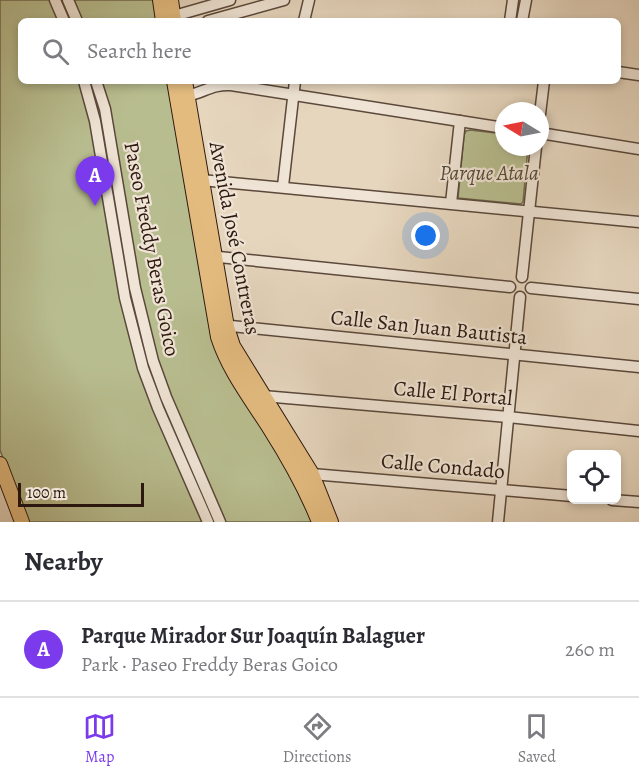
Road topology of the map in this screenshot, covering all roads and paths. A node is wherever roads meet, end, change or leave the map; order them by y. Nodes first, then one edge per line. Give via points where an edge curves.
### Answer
1 (55, 0) edge
2 (68, 0) edge
3 (160, 0) edge
4 (171, 0) edge
5 (230, 0) edge
6 (284, 0) edge
7 (309, 0) edge
8 (513, 0) edge
9 (526, 0) edge
10 (63, 18) edge
11 (76, 18) edge
12 (169, 18) edge
13 (169, 18) edge
14 (172, 18) edge
15 (219, 18) edge
16 (305, 18) edge
17 (510, 18) edge
18 (523, 18) edge
19 (621, 72) edge
20 (639, 75) edge
21 (85, 84) edge
22 (97, 84) edge
23 (175, 84) edge
24 (185, 84) edge
25 (294, 84) edge
26 (544, 84) edge
27 (292, 95) junction
28 (187, 96) junction
29 (541, 102) edge
30 (460, 121) junction
31 (495, 127) edge
32 (549, 134) edge
33 (639, 148) edge
34 (535, 156) edge
35 (201, 180) junction
36 (283, 186) junction
37 (451, 203) junction
38 (528, 210) junction
39 (639, 222) edge
40 (209, 256) junction
41 (522, 277) junction
42 (510, 287) junction
43 (531, 288) junction
44 (520, 297) junction
45 (639, 298) edge
46 (221, 325) junction
47 (514, 355) junction
48 (639, 367) edge
49 (263, 396) junction
50 (508, 417) junction
51 (639, 431) edge
52 (0, 464) edge
53 (305, 475) junction
54 (501, 490) junction
55 (567, 496) edge
56 (621, 501) edge
57 (639, 502) edge
58 (22, 522) edge
59 (208, 522) edge
60 (220, 522) edge
61 (319, 522) edge
62 (331, 522) edge
63 (498, 522) edge

1 - 10 street
2 - 11 street
3 - 12 main road
4 - 13 main road
5 - 14 street
6 - 15 street
7 - 16 street
8 - 17 street
9 - 18 street
19 - 20 street
21 - 59 street, Paseo Freddy Beras Goico via 95,121 125,298 143,368
22 - 60 street, Paseo Freddy Beras Goico via 105,109 135,288 153,361
23 - 40 main road, Avenida José Contreras
24 - 28 main road, Avenida José Contreras
25 - 27 street
26 - 29 street
27 - 28 street via 219,84
27 - 30 street
27 - 36 street
28 - 35 main road, Avenida José Contreras
30 - 31 street
30 - 37 street
32 - 33 street
34 - 38 street
35 - 36 street
35 - 40 main road, Avenida José Contreras
36 - 37 street
37 - 38 street
38 - 39 street
38 - 41 street
40 - 42 street
40 - 46 main road, Avenida José Contreras
41 - 42 street via 513,280
41 - 43 street
42 - 44 street
43 - 44 street
43 - 45 street
44 - 47 street
46 - 47 street, Calle San Juan Bautista
46 - 49 main road, Avenida José Contreras
46 - 53 main road, Avenida José Contreras via 223,352 235,375
47 - 48 street, Calle San Juan Bautista
47 - 50 street
49 - 50 street, Calle El Portal
49 - 53 main road, Avenida José Contreras
50 - 51 street, Calle El Portal
50 - 54 street
52 - 58 main road
53 - 54 street, Calle Condado
53 - 61 main road, Avenida José Contreras
53 - 62 main road, Avenida José Contreras
54 - 55 street, Calle Condado
54 - 63 street
56 - 57 street

